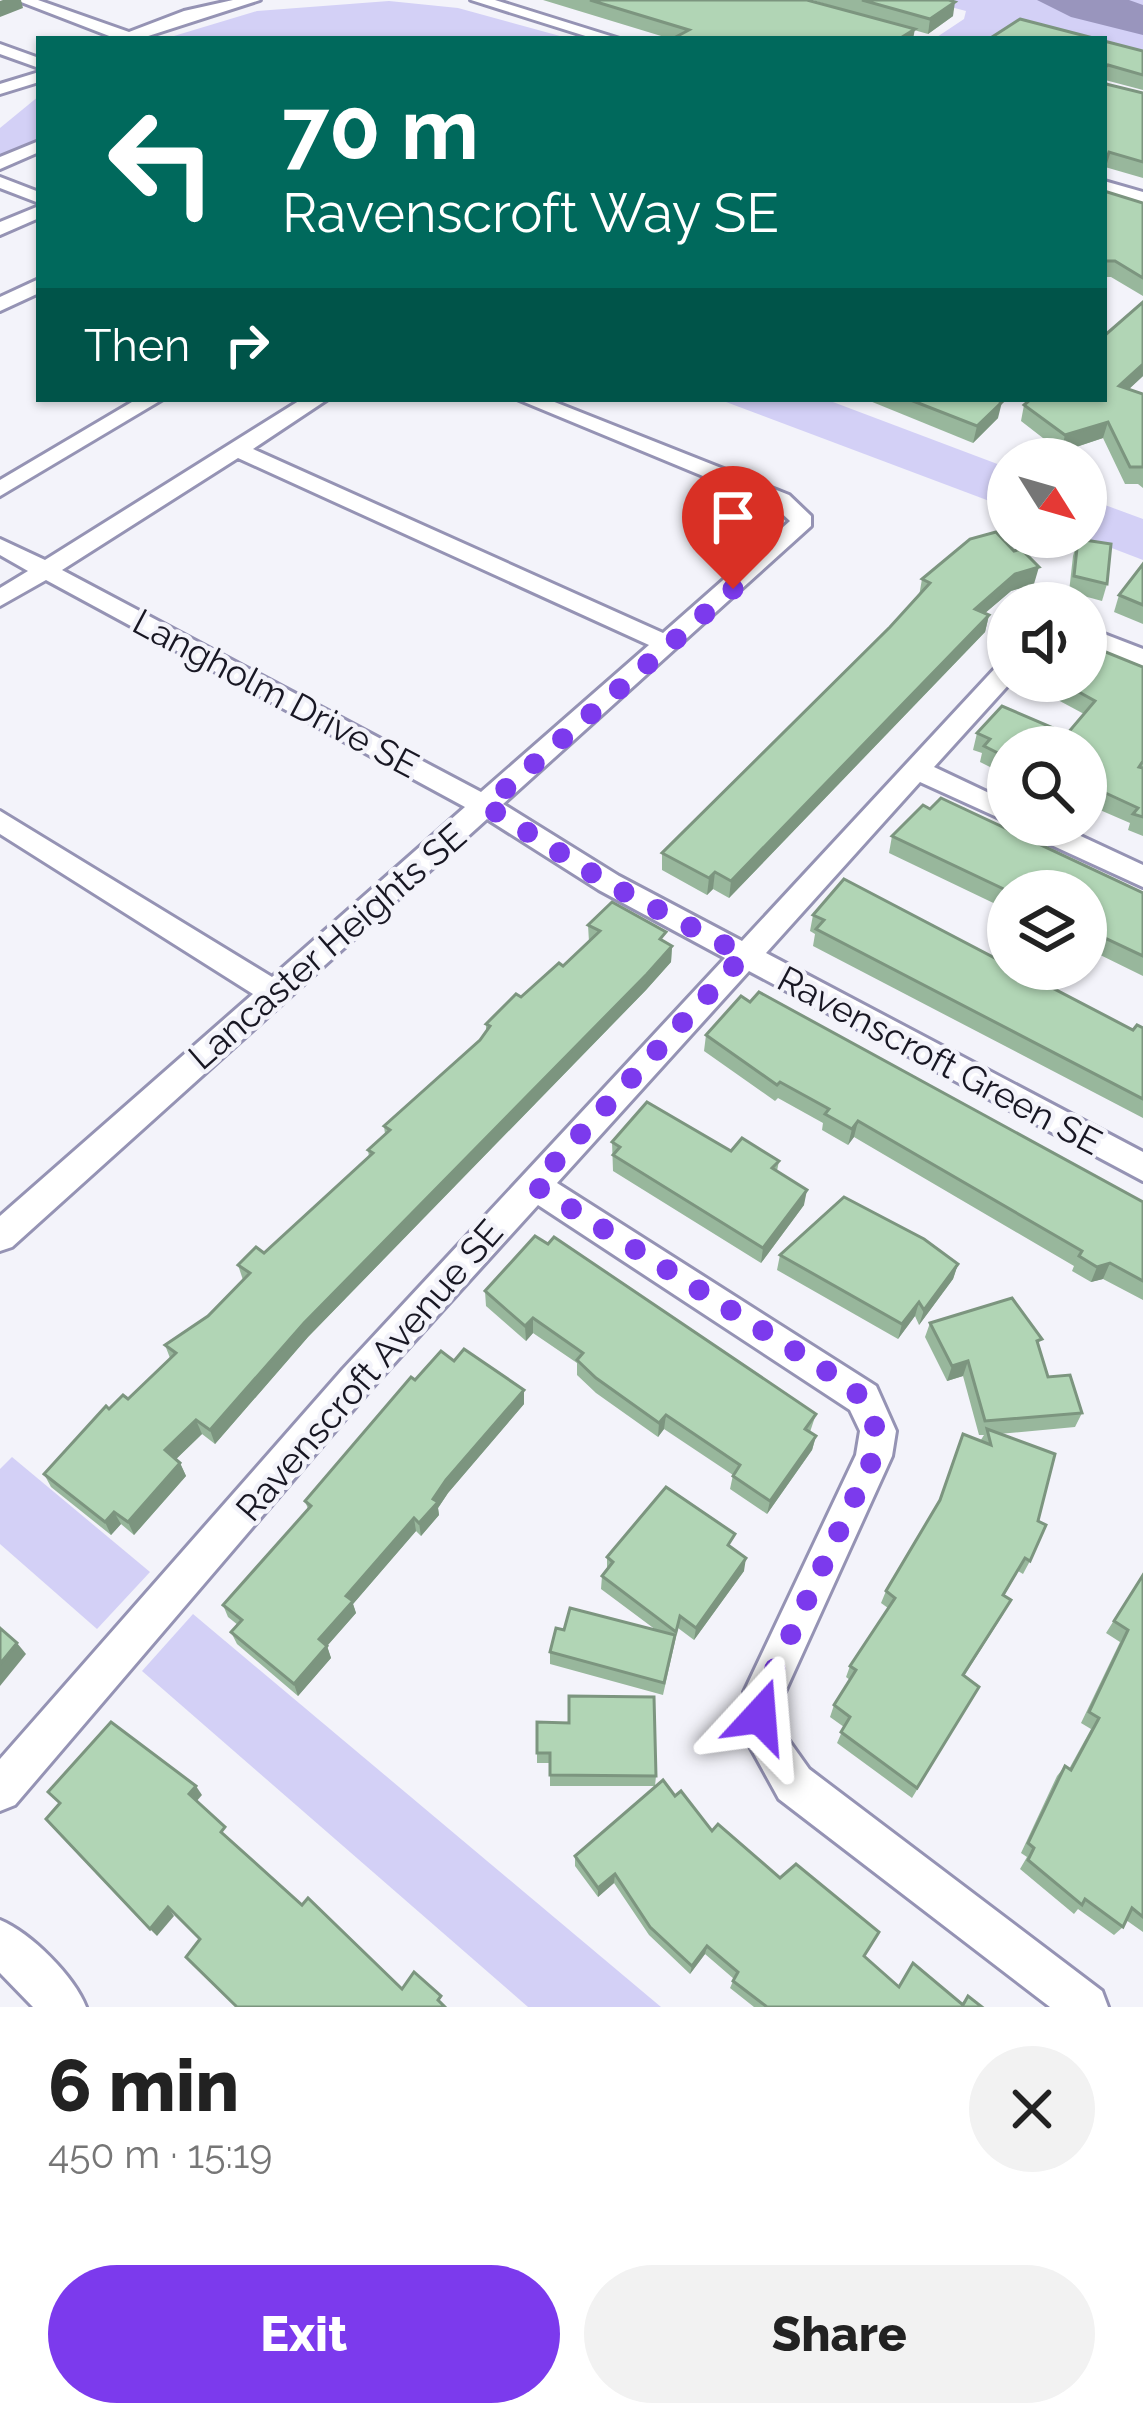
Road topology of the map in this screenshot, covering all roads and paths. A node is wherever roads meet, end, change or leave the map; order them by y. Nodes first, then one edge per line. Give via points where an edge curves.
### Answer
1 (24, 0) edge
2 (252, 0) edge
3 (478, 0) edge
4 (122, 36) edge
5 (132, 36) edge
6 (602, 36) edge
7 (0, 49) edge
8 (36, 62) edge
9 (36, 82) edge
10 (3, 100) edge
11 (36, 147) edge
12 (0, 164) edge
13 (0, 182) edge
14 (1107, 187) edge
15 (36, 198) edge
16 (1143, 198) edge
17 (36, 213) edge
18 (0, 229) edge
19 (36, 287) edge
20 (0, 305) edge
21 (147, 402) edge
22 (312, 402) edge
23 (536, 402) edge
24 (237, 450) junction
25 (0, 489) edge
26 (0, 546) edge
27 (46, 570) junction
28 (0, 599) edge
29 (1107, 643) edge
30 (669, 645) junction
31 (1143, 658) edge
32 (987, 692) edge
33 (915, 769) junction
34 (987, 803) edge
35 (486, 806) junction
36 (0, 821) edge
37 (1077, 846) edge
38 (1143, 877) edge
39 (609, 884) joint
40 (744, 955) junction
41 (273, 992) junction
42 (1143, 1168) edge
43 (534, 1185) junction
44 (0, 1237) edge
45 (0, 1790) edge
46 (0, 1942) edge
47 (64, 2007) edge
48 (1086, 2007) edge

1 - 4 street
2 - 5 street
3 - 6 street
7 - 8 street
9 - 10 street
11 - 12 street
13 - 15 street
14 - 16 street
17 - 18 street
19 - 20 street
21 - 25 street
22 - 24 street
23 - 30 street, Lancaster Heights SE via 800,513 796,532
24 - 27 street
24 - 30 street
26 - 27 street, Langholm Drive SE
27 - 28 street
27 - 35 street, Langholm Drive SE
29 - 31 street
30 - 35 street, Lancaster Heights SE
32 - 33 street, Ravenscroft Avenue SE
33 - 34 street
33 - 40 street, Ravenscroft Avenue SE
35 - 39 street, Langholm Drive SE
35 - 41 street, Lancaster Heights SE
36 - 41 street
37 - 38 street
39 - 40 street, Ravenscroft Green SE
40 - 42 street, Ravenscroft Green SE
40 - 43 street, Ravenscroft Avenue SE
41 - 44 street, Lancaster Heights SE
43 - 45 street, Ravenscroft Avenue SE
43 - 48 street via 862,1398 878,1431 874,1456 764,1692 765,1739 794,1784
46 - 47 street

